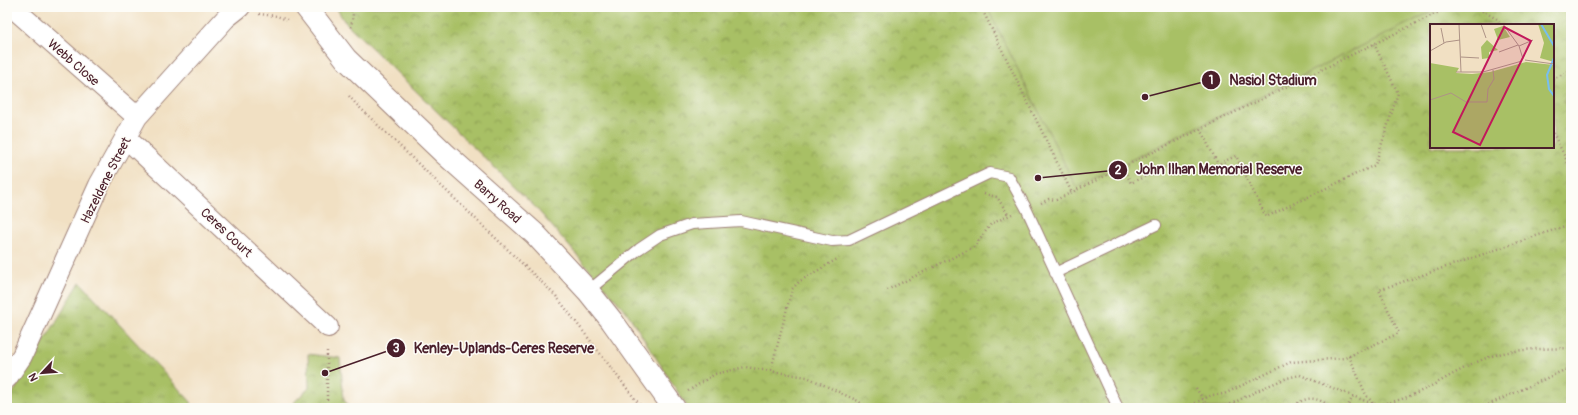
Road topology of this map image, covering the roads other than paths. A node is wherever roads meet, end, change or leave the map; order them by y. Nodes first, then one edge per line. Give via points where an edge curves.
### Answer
1 (12, 7) edge
2 (306, 7) edge
3 (248, 9) edge
4 (137, 117) junction
5 (126, 138) junction
6 (1156, 225) dead end
7 (1055, 273) junction
8 (588, 291) junction
9 (328, 327) road end
10 (7, 378) edge
11 (673, 406) edge
12 (1118, 408) edge

1 - 4 street, Webb Close
2 - 8 street, Barry Road via 346,59 444,153 535,234
3 - 4 street, Hazeldene Street via 226,18
4 - 5 street, Hazeldene Street
5 - 9 street, Ceres Court
5 - 10 street, Hazeldene Street via 99,185 22,356
6 - 7 lane
7 - 8 lane via 1026,208 1008,177 990,173 849,240 832,241 741,221 692,224 660,235
7 - 12 lane
8 - 11 street, Barry Road

